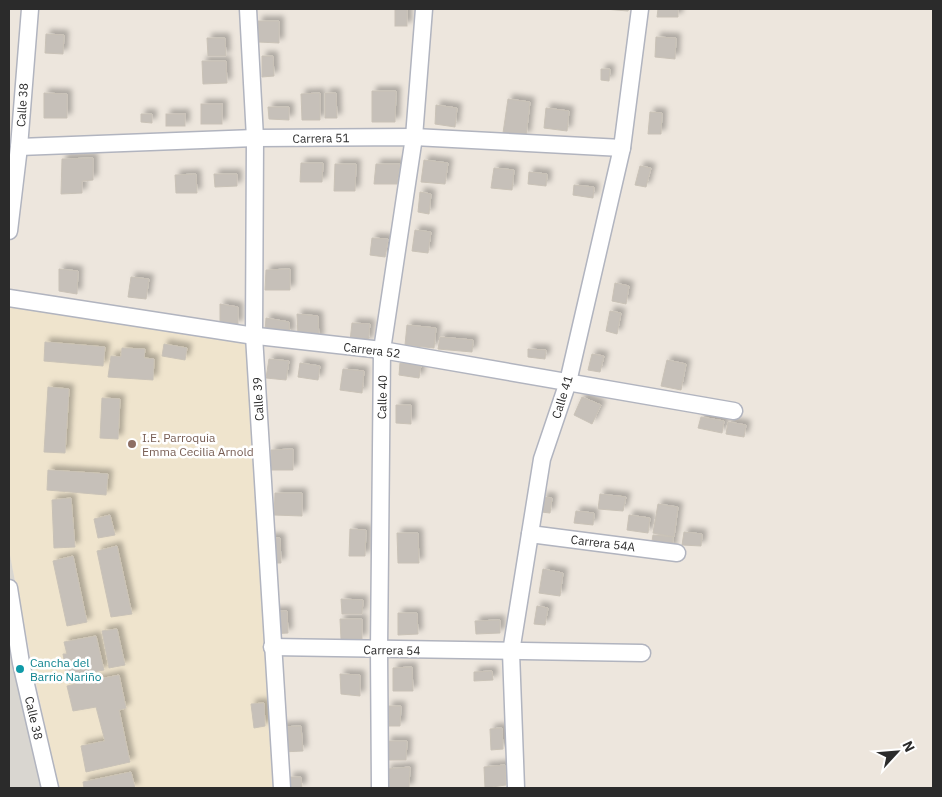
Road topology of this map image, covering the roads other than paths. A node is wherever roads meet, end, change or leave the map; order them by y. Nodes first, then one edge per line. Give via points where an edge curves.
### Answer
1 (30, 9) edge
2 (248, 9) edge
3 (424, 9) edge
4 (640, 9) edge
5 (414, 137) junction
6 (255, 138) junction
7 (19, 147) junction
8 (622, 148) junction
9 (9, 231) edge
10 (9, 298) edge
11 (254, 336) junction
12 (382, 350) junction
13 (568, 382) junction
14 (734, 411) dead end
15 (530, 534) junction
16 (676, 553) dead end
17 (9, 588) edge
18 (272, 647) junction
19 (379, 650) junction
20 (511, 652) junction
21 (642, 653) dead end
22 (50, 788) edge
23 (282, 788) edge
24 (380, 788) edge
25 (516, 788) edge

1 - 7 street, Calle 38
2 - 6 street, Calle 39
3 - 5 street, Calle 40
4 - 8 street, Calle 41
5 - 6 street, Carrera 51
5 - 8 street, Carrera 51
5 - 12 street, Calle 40
6 - 7 street, Carrera 51
6 - 11 street, Calle 39
7 - 9 street, Calle 38
8 - 13 street, Calle 41
10 - 11 street, Carrera 52
11 - 12 street, Carrera 52
11 - 18 street, Calle 39
12 - 13 street, Carrera 52
12 - 19 street, Calle 40
13 - 14 street, Carrera 52
13 - 15 street, Calle 41 via 542,459
15 - 16 street, Carrera 54A
15 - 20 street, Calle 41
17 - 22 street, Calle 38 via 21,663
18 - 19 street, Carrera 54
18 - 23 street, Calle 39
19 - 20 street, Carrera 54
19 - 24 street, Calle 40
20 - 21 street, Carrera 54
20 - 25 street, Calle 41

